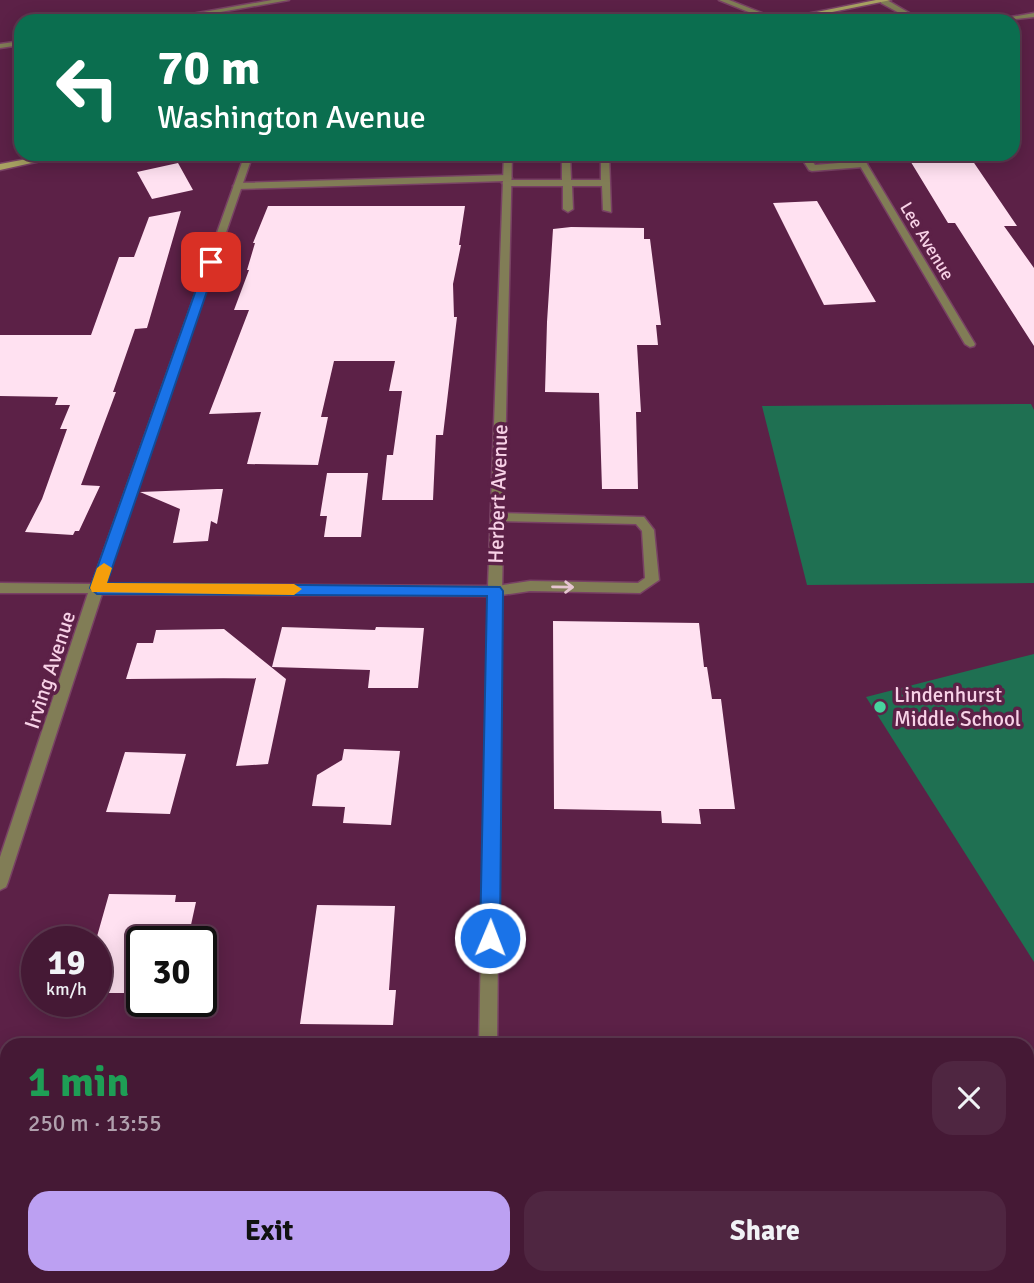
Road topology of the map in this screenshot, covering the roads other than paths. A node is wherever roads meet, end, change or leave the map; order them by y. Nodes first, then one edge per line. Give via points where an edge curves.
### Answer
1 (285, 0) edge
2 (723, 0) edge
3 (885, 0) edge
4 (199, 14) edge
5 (757, 14) edge
6 (814, 14) edge
7 (908, 14) edge
8 (31, 161) edge
9 (247, 161) edge
10 (508, 161) edge
11 (566, 161) edge
12 (605, 161) edge
13 (808, 161) edge
14 (861, 161) edge
15 (863, 164) junction
16 (0, 167) edge
17 (507, 180) junction
18 (566, 183) junction
19 (606, 183) junction
20 (238, 186) junction
21 (568, 209) dead end
22 (608, 210) dead end
23 (970, 344) dead end
24 (497, 517) junction
25 (0, 587) edge
26 (97, 588) junction
27 (495, 591) junction
28 (0, 882) edge
29 (488, 1038) edge

1 - 4 street
2 - 5 street
3 - 6 main road
3 - 7 street
8 - 16 main road
9 - 20 street, Irving Avenue
10 - 17 street, Herbert Avenue
11 - 18 street
12 - 19 street
13 - 15 street via 812,168
14 - 15 street, Lee Avenue
15 - 23 street, Lee Avenue
17 - 18 street
17 - 20 street
17 - 24 street, Herbert Avenue
18 - 19 street
18 - 21 street
19 - 22 street
20 - 26 street, Irving Avenue
24 - 27 street, Herbert Avenue
27 -> 24 street via 530,586 640,588 652,580 648,530 640,520
25 - 26 street
26 - 27 street
26 - 28 street, Irving Avenue
27 - 29 street, Herbert Avenue

